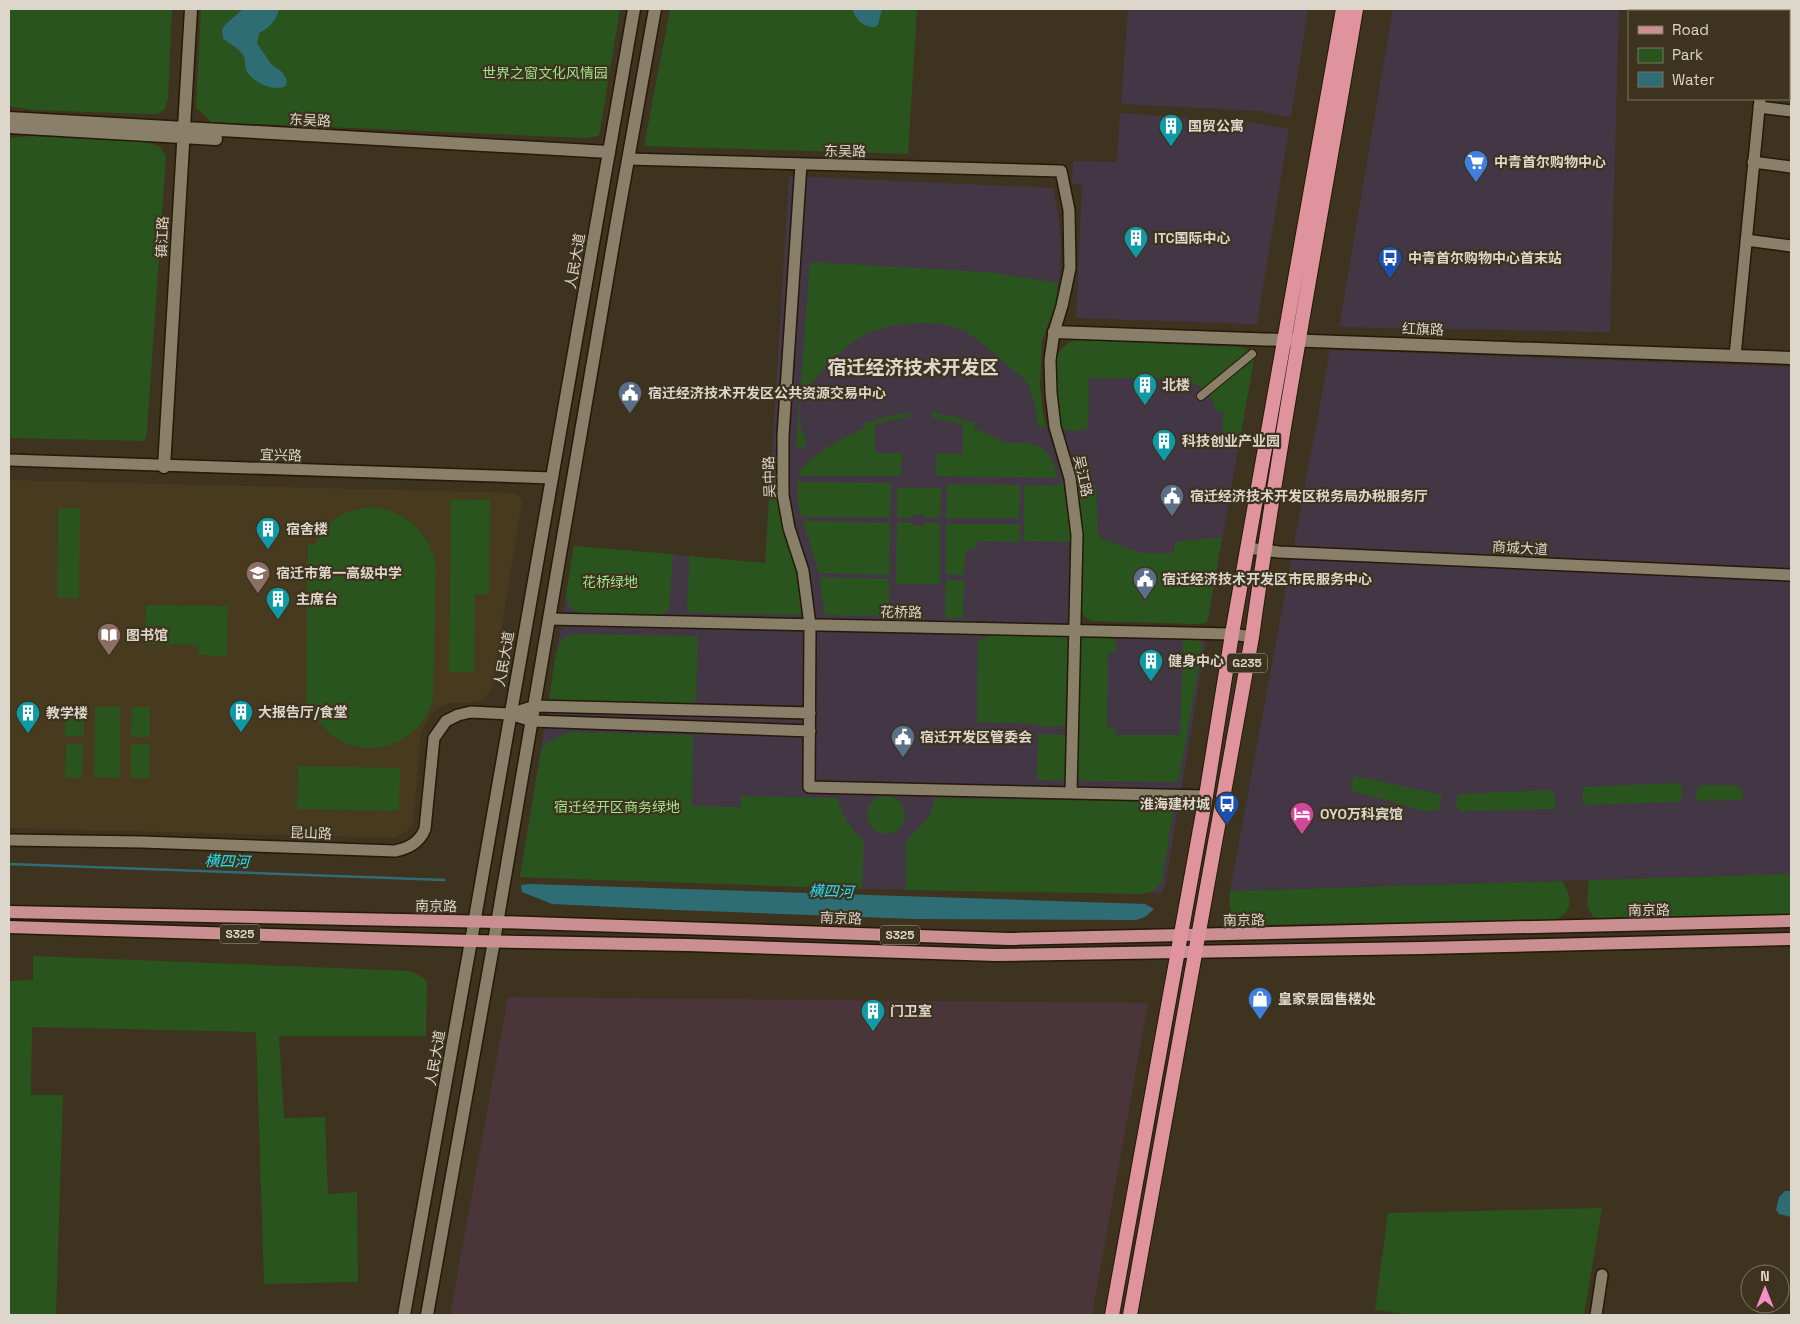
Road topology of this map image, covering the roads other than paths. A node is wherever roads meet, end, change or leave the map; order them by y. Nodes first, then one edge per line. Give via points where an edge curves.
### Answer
1 (190, 9) edge
2 (634, 9) edge
3 (655, 9) edge
4 (1343, 9) edge
5 (1356, 9) edge
6 (1759, 103) edge
7 (1791, 111) edge
8 (9, 118) edge
9 (9, 127) edge
10 (183, 133) junction
11 (608, 155) junction
12 (628, 160) junction
13 (1754, 162) junction
14 (800, 164) junction
15 (1791, 167) edge
16 (1062, 171) joint
17 (1746, 240) junction
18 (1791, 246) edge
19 (1054, 332) junction
20 (1284, 339) junction
21 (1299, 340) junction
22 (1252, 354) dead end
23 (1735, 356) junction
24 (1791, 358) edge
25 (1201, 396) dead end
26 (9, 460) edge
27 (164, 467) junction
28 (552, 478) junction
29 (1247, 548) junction
30 (1264, 551) junction
31 (1791, 574) edge
32 (549, 619) junction
33 (810, 625) junction
34 (1074, 631) junction
35 (1232, 634) junction
36 (1252, 637) junction
37 (535, 706) junction
38 (810, 713) junction
39 (510, 714) junction
40 (532, 721) junction
41 (810, 731) junction
42 (1071, 792) junction
43 (1206, 796) junction
44 (9, 840) edge
45 (9, 912) edge
46 (475, 921) junction
47 (498, 922) junction
48 (1791, 922) edge
49 (9, 927) edge
50 (1180, 936) junction
51 (1198, 936) junction
52 (1791, 939) edge
53 (471, 941) junction
54 (494, 941) junction
55 (1177, 952) junction
56 (1195, 952) junction
57 (1602, 1275) dead end
58 (404, 1315) edge
59 (427, 1315) edge
60 (1112, 1315) edge
61 (1130, 1315) edge
62 (1596, 1315) edge

1 - 10 street, 镇江路
2 - 11 street, 人民大道
3 - 12 street
4 - 20 highway, G235
5 - 21 highway, G235
6 - 7 street
6 - 13 street
8 - 10 street, 东吴路
9 - 10 street, 东吴路
10 - 11 street, 东吴路
10 - 27 street, 镇江路
11 - 28 street, 人民大道
12 - 14 street, 东吴路
12 - 32 street
13 - 15 street
13 - 17 street
14 - 16 street, 东吴路
14 - 33 street, 吴中路 via 783,436 783,495 803,571
16 - 19 street, 吴江路 via 1069,210 1070,268
17 - 18 street
17 - 23 street
19 - 20 street, 红旗路
19 - 34 street, 吴江路 via 1050,360 1051,393 1054,418 1070,478 1077,535
20 - 21 street, 红旗路
20 - 29 highway, G235
21 - 23 street, 红旗路
21 - 30 highway, G235
22 - 25 street
23 - 24 street, 红旗路
26 - 27 street, 宜兴路
27 - 28 street, 宜兴路
28 - 39 street, 人民大道
29 - 30 street, 商城大道
29 - 35 highway, G235
30 - 31 street, 商城大道
30 - 36 highway, G235
32 - 33 street, 花桥路
32 - 37 street
33 - 34 street, 花桥路
33 - 38 street, 吴中路
34 - 35 street, 花桥路
34 - 42 street, 吴江路
35 - 36 street, 花桥路
35 - 43 highway, G235
36 - 51 highway, G235
37 - 38 street
37 - 39 street
37 - 40 street
38 - 41 street, 吴中路
39 - 40 street
39 - 44 street, 昆山路 via 471,712 458,715 440,729 434,738 425,829 422,837 405,849
39 - 46 street, 人民大道
40 - 41 street
40 - 47 street
41 - 42 street, 吴中路 via 809,786
42 - 43 street
43 - 50 highway, G235
45 - 46 main road, 南京路 / S325
46 - 47 main road, 南京路 / S325
46 - 53 street, 人民大道
47 - 50 main road, 南京路 / S325 via 1009,939
47 - 54 street
48 - 51 main road, 南京路 / S325
49 - 53 main road, S325
50 - 51 main road, 南京路 / S325
50 - 55 highway, G235
51 - 56 highway, G235
52 - 56 main road, S325
53 - 54 main road, S325
53 - 58 street, 人民大道
54 - 55 main road, S325 via 996,955
54 - 59 street
55 - 56 main road, S325
55 - 60 highway, G235
56 - 61 highway, G235
57 - 62 street

